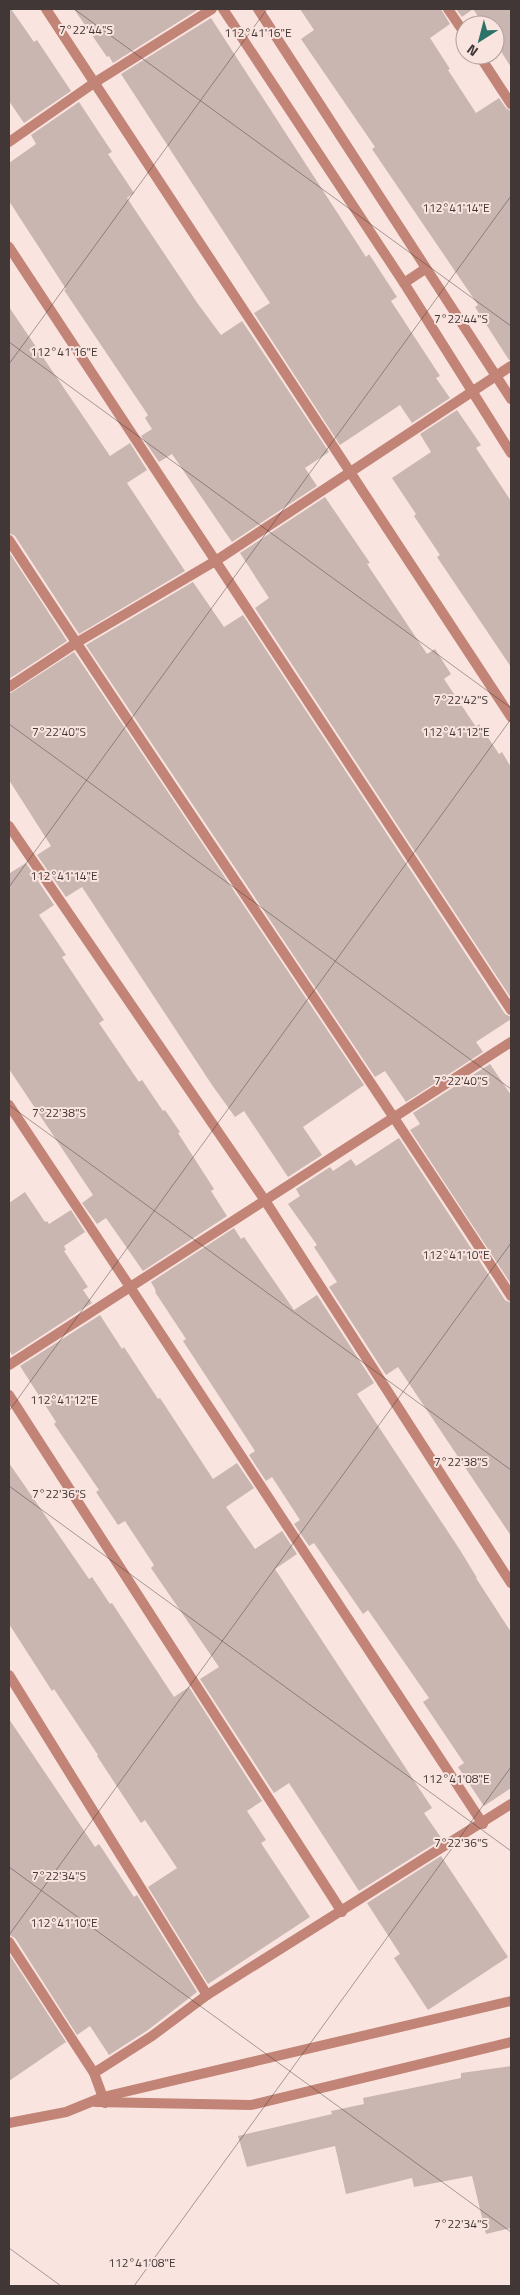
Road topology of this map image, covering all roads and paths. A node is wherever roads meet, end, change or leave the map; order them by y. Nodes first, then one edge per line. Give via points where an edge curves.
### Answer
1 (46, 9) edge
2 (212, 9) edge
3 (223, 9) edge
4 (258, 9) edge
5 (486, 65) edge
6 (94, 83) junction
7 (511, 104) edge
8 (9, 142) edge
9 (9, 247) edge
10 (426, 269) junction
11 (404, 282) junction
12 (511, 366) edge
13 (494, 378) junction
14 (475, 390) junction
15 (511, 399) edge
16 (511, 453) edge
17 (350, 473) junction
18 (9, 540) edge
19 (217, 560) junction
20 (76, 643) junction
21 (9, 686) edge
22 (511, 717) edge
23 (9, 826) edge
24 (511, 1010) edge
25 (511, 1042) edge
26 (9, 1105) edge
27 (395, 1116) junction
28 (266, 1202) junction
29 (130, 1287) junction
30 (511, 1296) edge
31 (9, 1365) edge
32 (9, 1394) edge
33 (511, 1582) edge
34 (9, 1674) edge
35 (511, 1804) edge
36 (483, 1824) junction
37 (342, 1912) junction
38 (9, 1942) edge
39 (207, 1995) junction
40 (511, 2001) edge
41 (511, 2042) edge
42 (94, 2073) junction
43 (104, 2100) junction
44 (9, 2123) edge

1 - 6 street
2 - 6 street
3 - 11 street
4 - 10 street
5 - 7 street
6 - 8 street
6 - 17 street
9 - 19 street
10 - 11 street
10 - 13 street
11 - 14 street
12 - 13 street
13 - 14 street
13 - 15 street
14 - 16 street
14 - 17 street
17 - 19 street
17 - 22 street
18 - 20 street
19 - 20 street
19 - 24 street
20 - 21 street
20 - 27 street
23 - 28 street
25 - 27 street
26 - 29 street
27 - 28 street
27 - 30 street
28 - 29 street
28 - 33 street
29 - 31 street
29 - 36 street
32 - 37 street
34 - 39 street
35 - 36 street
36 - 37 street
37 - 39 street
38 - 42 street
39 - 42 street
40 - 43 street
41 - 43 street via 251,2105
42 - 43 street
43 - 44 street via 66,2112

